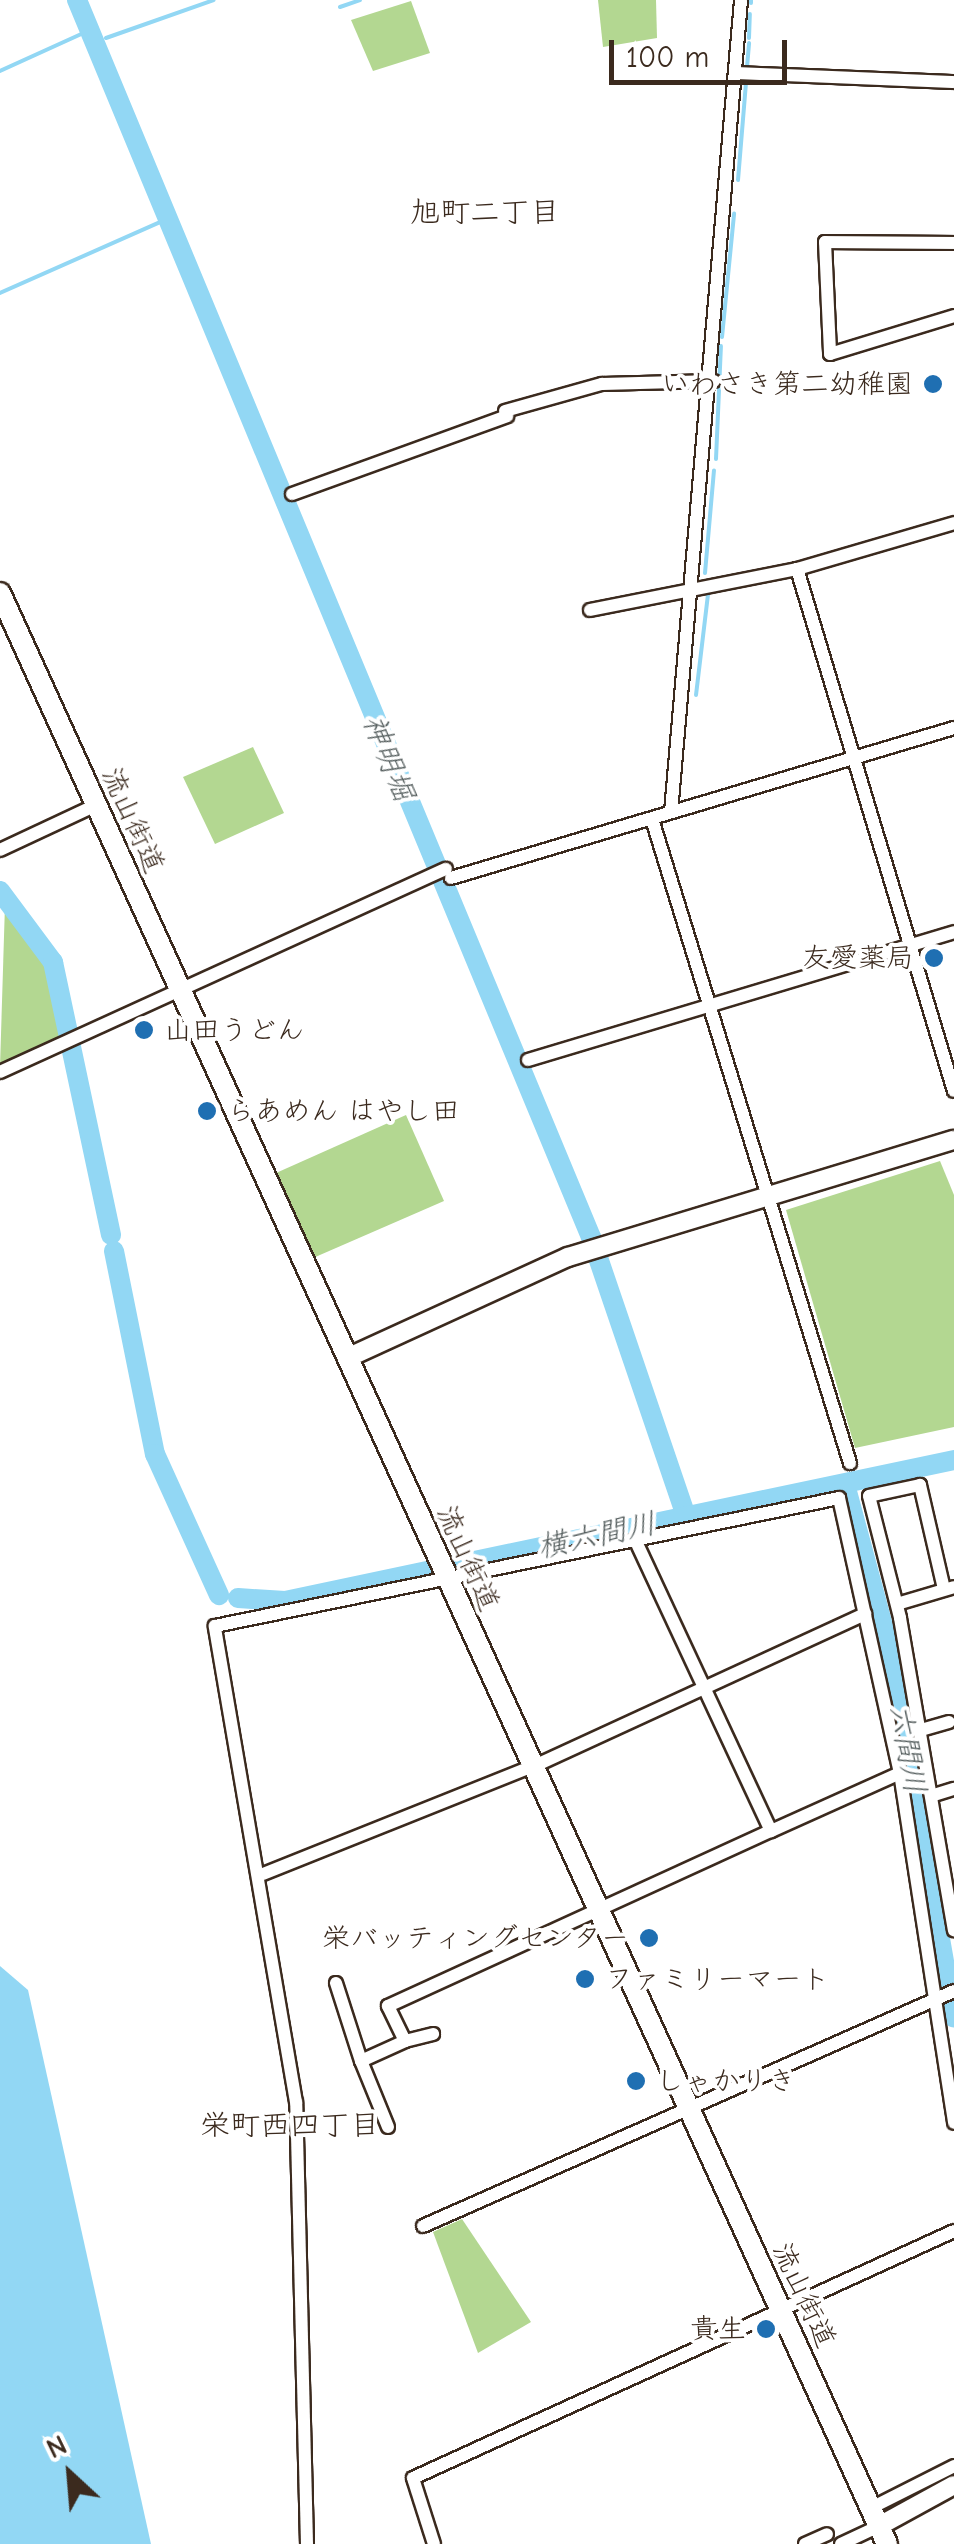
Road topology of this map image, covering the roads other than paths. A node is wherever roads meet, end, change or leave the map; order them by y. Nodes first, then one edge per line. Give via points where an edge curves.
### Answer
1 (742, 0) edge
2 (736, 73) junction
3 (954, 82) edge
4 (954, 243) edge
5 (954, 316) edge
6 (714, 381) junction
7 (292, 494) dead end
8 (954, 523) edge
9 (797, 568) junction
10 (696, 585) junction
11 (0, 593) edge
12 (590, 610) dead end
13 (954, 728) edge
14 (852, 758) junction
15 (96, 804) junction
16 (672, 812) junction
17 (652, 819) junction
18 (0, 850) edge
19 (954, 932) edge
20 (909, 945) junction
21 (180, 990) junction
22 (710, 1005) junction
23 (528, 1060) dead end
24 (0, 1072) edge
25 (954, 1090) edge
26 (954, 1140) edge
27 (768, 1196) junction
28 (347, 1358) junction
29 (850, 1463) dead end
30 (636, 1542) junction
31 (447, 1578) junction
32 (949, 1588) edge
33 (897, 1604) junction
34 (865, 1614) junction
35 (704, 1689) junction
36 (949, 1722) dead end
37 (921, 1730) junction
38 (532, 1766) junction
39 (900, 1772) junction
40 (954, 1789) edge
41 (934, 1795) junction
42 (771, 1831) junction
43 (263, 1874) junction
44 (598, 1910) junction
45 (954, 1930) edge
46 (336, 1983) dead end
47 (954, 1992) edge
48 (928, 1997) junction
49 (429, 2040) dead end
50 (405, 2041) junction
51 (361, 2062) junction
52 (687, 2106) junction
53 (954, 2123) edge
54 (388, 2128) dead end
55 (423, 2226) dead end
56 (954, 2230) edge
57 (780, 2308) junction
58 (954, 2466) edge
59 (954, 2486) edge
60 (877, 2522) edge
61 (827, 2534) dead end
62 (307, 2544) edge
63 (434, 2544) edge
64 (806, 2544) edge
65 (841, 2544) edge

1 - 2 street
2 - 3 street
2 - 6 street
4 - 5 street via 825,242 830,354
6 - 7 street via 602,384
6 - 10 street
8 - 9 street
9 - 10 street
9 - 14 street
10 - 12 street
10 - 16 street
11 - 15 main road, 流山街道
13 - 14 street
14 - 16 street
14 - 20 street
15 - 18 street
15 - 21 main road, 流山街道
16 - 17 street
17 - 21 street via 430,875
17 - 22 street
19 - 20 street
20 - 22 street
20 - 25 street
21 - 24 street
21 - 28 main road, 流山街道
22 - 23 street
22 - 27 street
26 - 27 street
27 - 28 street via 597,1247
27 - 29 street
28 - 31 main road, 流山街道
30 - 31 street
30 - 34 street via 839,1498
30 - 35 street
31 - 38 main road, 流山街道
31 - 43 street via 215,1626
32 - 33 street
32 - 33 street via 920,1485 868,1496
33 - 37 street
34 - 35 street
34 - 39 street
35 - 38 street
35 - 42 street
36 - 37 street
37 - 41 street
38 - 43 street
38 - 44 main road, 流山街道
39 - 42 street
39 - 48 street
40 - 41 street
41 - 45 street
42 - 44 street
43 - 62 street via 296,2102 311,2412
44 - 50 street via 388,2006
44 - 52 main road, 流山街道
46 - 51 street
47 - 48 street
48 - 52 street
48 - 53 street
49 - 50 street
50 - 51 street
51 - 54 street
52 - 55 street
52 - 57 main road, 流山街道
56 - 57 street
57 - 60 main road, 流山街道
57 - 63 street via 413,2478
58 - 60 street
59 - 60 street
60 - 65 street
61 - 64 street

